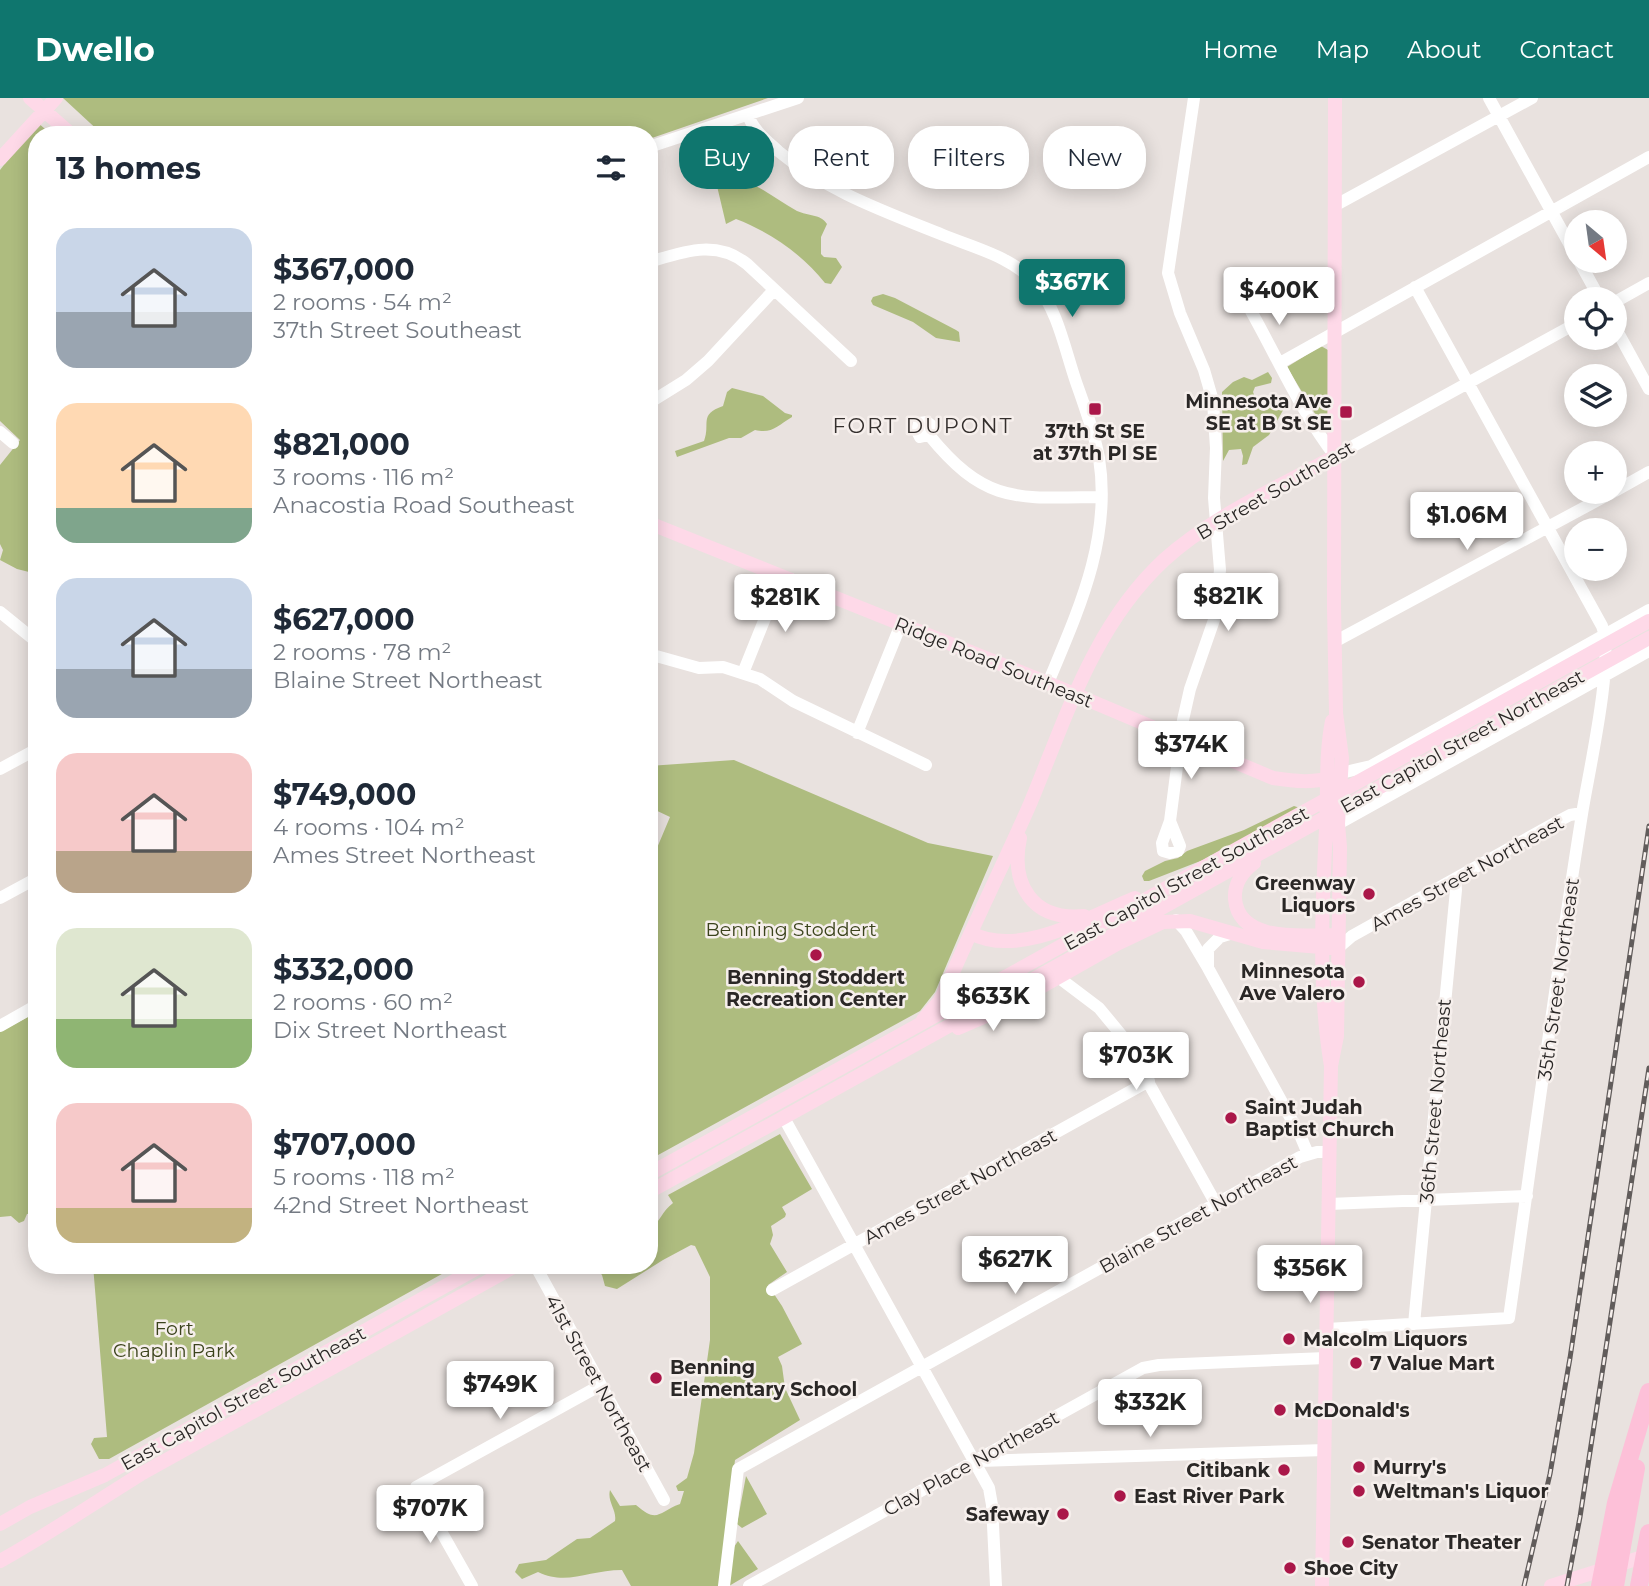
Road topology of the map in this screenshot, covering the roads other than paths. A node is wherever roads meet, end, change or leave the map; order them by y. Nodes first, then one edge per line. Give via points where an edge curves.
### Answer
1 (30, 98) edge
2 (57, 98) edge
3 (799, 98) edge
4 (1194, 98) edge
5 (1338, 98) edge
6 (1489, 98) edge
7 (1532, 98) edge
8 (44, 110) junction
9 (748, 115) junction
10 (1499, 117) junction
11 (30, 126) edge
12 (62, 126) edge
13 (28, 128) edge
14 (658, 144) edge
15 (1649, 157) edge
16 (0, 159) edge
17 (1338, 204) junction
18 (1551, 211) junction
19 (1564, 234) edge
20 (658, 260) edge
21 (1649, 283) edge
22 (1415, 287) junction
23 (775, 290) junction
24 (1627, 295) edge
25 (1249, 302) dead end
26 (1338, 330) junction
27 (1564, 330) edge
28 (1627, 349) edge
29 (851, 360) dead end
30 (1280, 363) junction
31 (1468, 382) junction
32 (1649, 389) edge
33 (658, 397) edge
34 (0, 432) edge
35 (929, 435) dead end
36 (13, 443) dead end
37 (1337, 455) junction
38 (1649, 472) edge
39 (1627, 484) edge
40 (1101, 497) junction
41 (1590, 504) edge
42 (1216, 522) junction
43 (658, 527) edge
44 (1548, 527) junction
45 (787, 578) junction
46 (1649, 610) edge
47 (0, 612) edge
48 (1649, 621) edge
49 (901, 624) junction
50 (28, 635) edge
51 (1605, 637) junction
52 (1649, 638) edge
53 (1336, 641) junction
54 (1649, 651) edge
55 (658, 657) edge
56 (1604, 673) junction
57 (746, 674) junction
58 (1048, 683) junction
59 (1075, 694) junction
60 (857, 733) junction
61 (1179, 738) junction
62 (28, 754) edge
63 (926, 765) dead end
64 (0, 769) edge
65 (1334, 776) junction
66 (1029, 806) junction
67 (1582, 813) junction
68 (1170, 821) dead end
69 (1334, 824) junction
70 (1311, 825) junction
71 (1210, 865) junction
72 (1455, 879) junction
73 (28, 883) edge
74 (0, 898) edge
75 (1106, 910) junction
76 (1176, 920) junction
77 (971, 933) junction
78 (1233, 933) junction
79 (1343, 940) junction
80 (1323, 941) junction
81 (1208, 968) junction
82 (1058, 977) junction
83 (28, 1010) edge
84 (0, 1026) edge
85 (905, 1042) junction
86 (1331, 1066) junction
87 (1149, 1082) junction
88 (784, 1118) junction
89 (1329, 1152) junction
90 (1308, 1154) junction
91 (658, 1169) edge
92 (658, 1187) edge
93 (1527, 1196) junction
94 (1426, 1199) junction
95 (1216, 1204) junction
96 (1329, 1204) junction
97 (855, 1244) junction
98 (468, 1274) edge
99 (501, 1274) edge
100 (540, 1274) edge
101 (772, 1290) dead end
102 (1415, 1324) junction
103 (1327, 1329) junction
104 (1326, 1358) junction
105 (922, 1366) junction
106 (601, 1385) junction
107 (1649, 1394) edge
108 (1325, 1450) junction
109 (975, 1461) junction
110 (664, 1500) dead end
111 (0, 1524) edge
112 (1647, 1532) edge
113 (1649, 1555) edge
114 (0, 1561) edge
115 (1649, 1570) edge
116 (1610, 1583) edge
117 (472, 1586) edge
118 (724, 1586) edge
119 (749, 1586) edge
120 (996, 1586) edge
121 (1322, 1586) edge
122 (1551, 1586) edge
123 (1639, 1586) edge

1 - 8 main road
2 - 8 main road
3 - 9 street
4 - 42 street via 1168,273 1213,401
5 - 17 main road
6 - 10 street
7 - 10 street
8 - 11 main road
8 - 12 main road
9 - 14 street
9 - 40 street via 754,128 776,149 827,184 1001,258 1033,281 1053,315 1091,423
10 - 17 street
10 - 18 street
13 - 16 main road
15 - 18 street
17 - 26 main road
18 - 19 street
18 - 22 street
20 - 23 street via 697,249 720,250 742,260
21 - 24 street
22 - 26 street
22 - 31 street
23 - 29 street
23 - 33 street via 702,367
25 - 30 street
26 - 30 street
26 - 37 main road
27 - 31 street, B Street Southeast
28 - 32 street
30 - 37 street via 1320,436
31 - 37 street, B Street Southeast
31 - 44 street
34 - 36 street
35 - 40 street via 965,474 996,490 1023,497
37 - 42 main road, B Street Southeast
37 - 53 main road
38 - 39 street
40 - 58 street via 1091,574
41 - 44 street
42 - 59 main road, B Street Southeast via 1172,553 1132,593 1106,629
42 - 61 street via 1218,601
43 - 45 main road, Ridge Road Southeast
44 - 51 street
44 - 53 street
45 - 49 main road, Ridge Road Southeast
45 - 57 street
46 - 51 street
47 - 50 street
48 - 71 main road, East Capitol Street Southeast
49 - 58 main road, Ridge Road Southeast
49 - 60 street
51 - 56 street, 35th Street Northeast
51 - 65 street via 1371,766
52 - 70 main road, East Capitol Street Northeast
53 - 65 main road
54 - 56 street, East Capitol Street Northeast
55 - 57 street
56 - 67 street, 35th Street Northeast
56 - 69 street, East Capitol Street Northeast
57 - 60 street
58 - 59 main road, Ridge Road Southeast
59 - 61 main road, Ridge Road Southeast
59 - 66 main road, B Street Southeast
60 - 63 street
61 - 65 main road, Ridge Road Southeast via 1273,778 1293,781
61 - 68 street
62 - 64 street
65 - 69 main road
66 - 75 main road via 1016,862 1027,894 1041,908 1061,915
66 - 77 main road, B Street Southeast
67 - 72 street, Ames Street Northeast
67 - 93 street, 35th Street Northeast
69 - 79 main road
69 - 80 main road
70 - 80 main road via 1242,874 1236,902 1242,917 1255,928
70 - 85 main road, East Capitol Street Northeast
71 - 75 main road
71 - 85 main road, East Capitol Street Southeast
72 - 79 street, Ames Street Northeast
72 - 94 street, 36th Street Northeast
73 - 74 street
75 - 77 main road via 1034,937 993,939
76 - 78 main road, East Capitol Street Northeast
76 - 81 street
76 - 82 main road, East Capitol Street Northeast via 1151,926
77 - 85 main road, B Street Southeast via 939,1002
78 - 80 main road, East Capitol Street Northeast via 1275,944
78 - 81 street via 1220,937 1208,949
79 - 80 main road, Ames Street Northeast
79 - 86 main road via 1338,1036
80 - 86 main road via 1324,1028
81 - 90 street
82 - 85 main road, East Capitol Street Northeast via 979,1020
82 - 87 street via 1108,1017
83 - 84 street
85 - 88 main road, East Capitol Street Northeast
85 - 91 main road, East Capitol Street Southeast
86 - 89 main road
87 - 95 street
87 - 97 street, Ames Street Northeast
88 - 92 main road, East Capitol Street Northeast
88 - 97 street
89 - 90 street, Blaine Street Northeast
89 - 96 main road
90 - 95 street, Blaine Street Northeast
93 - 94 street
93 - 102 street, 35th Street Northeast via 1509,1318
94 - 96 street
94 - 102 street, 36th Street Northeast
95 - 105 street, Blaine Street Northeast
96 - 103 main road
97 - 101 street, Ames Street Northeast
97 - 105 street
98 - 111 main road, East Capitol Street Southeast via 105,1475
99 - 114 main road via 141,1474
100 - 106 street, 41st Street Northeast
102 - 103 street
103 - 104 main road
104 - 108 main road
104 - 109 street, Clay Place Northeast via 1146,1367
105 - 109 street
105 - 118 street, Blaine Street Northeast via 738,1469
106 - 110 street, 41st Street Northeast
106 - 117 street via 416,1487
107 - 116 highway
108 - 109 street
108 - 121 main road
109 - 119 street, Clay Place Northeast
109 - 120 street via 991,1499
112 - 116 highway
112 - 123 highway
113 - 122 main road
115 - 116 main road

